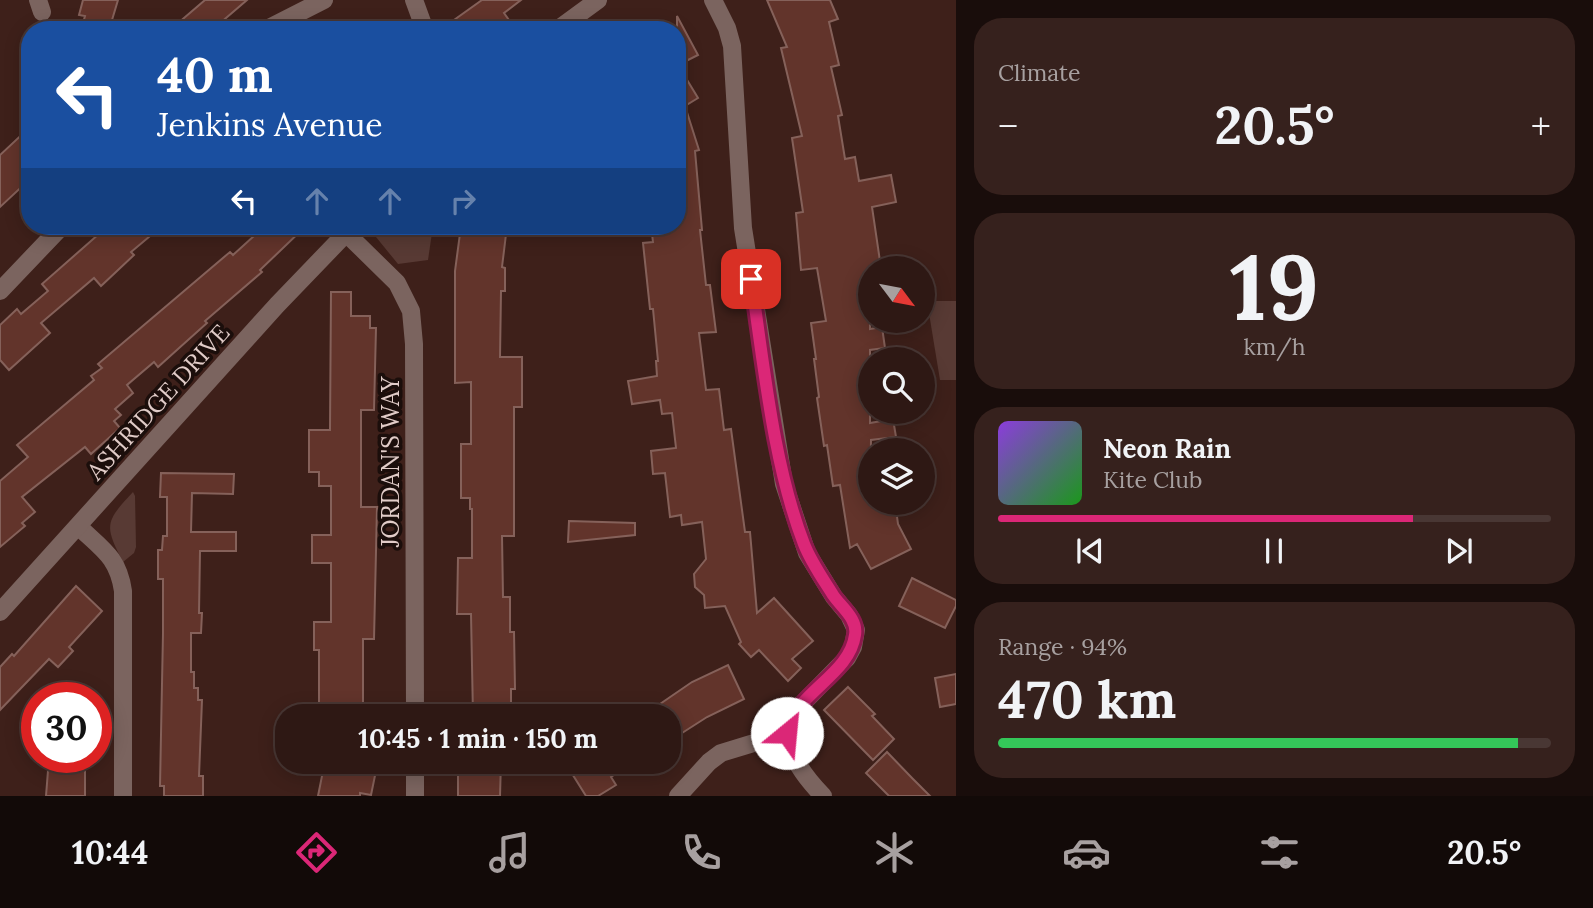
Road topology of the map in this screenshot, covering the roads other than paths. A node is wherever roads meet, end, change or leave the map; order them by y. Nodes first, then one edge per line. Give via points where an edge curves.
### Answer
1 (324, 0) edge
2 (414, 0) edge
3 (598, 0) edge
4 (713, 0) edge
5 (283, 21) edge
6 (422, 21) edge
7 (569, 21) edge
8 (53, 235) edge
9 (344, 235) edge
10 (355, 235) edge
11 (0, 291) edge
12 (79, 527) junction
13 (0, 612) edge
14 (415, 704) edge
15 (787, 733) junction
16 (415, 774) edge
17 (123, 796) edge
18 (415, 796) edge
19 (678, 796) edge
20 (823, 796) edge

1 - 5 street
2 - 6 street
3 - 7 street
4 - 15 street via 732,46 743,228 785,484 807,553 856,630 847,659 802,704
8 - 11 street
9 - 12 street, ASHRIDGE DRIVE
10 - 14 street, JORDAN'S WAY via 397,283 411,312
12 - 13 street, ASHRIDGE DRIVE
12 - 17 street via 120,571
15 - 19 street via 721,753
15 - 20 street via 802,774
16 - 18 street

